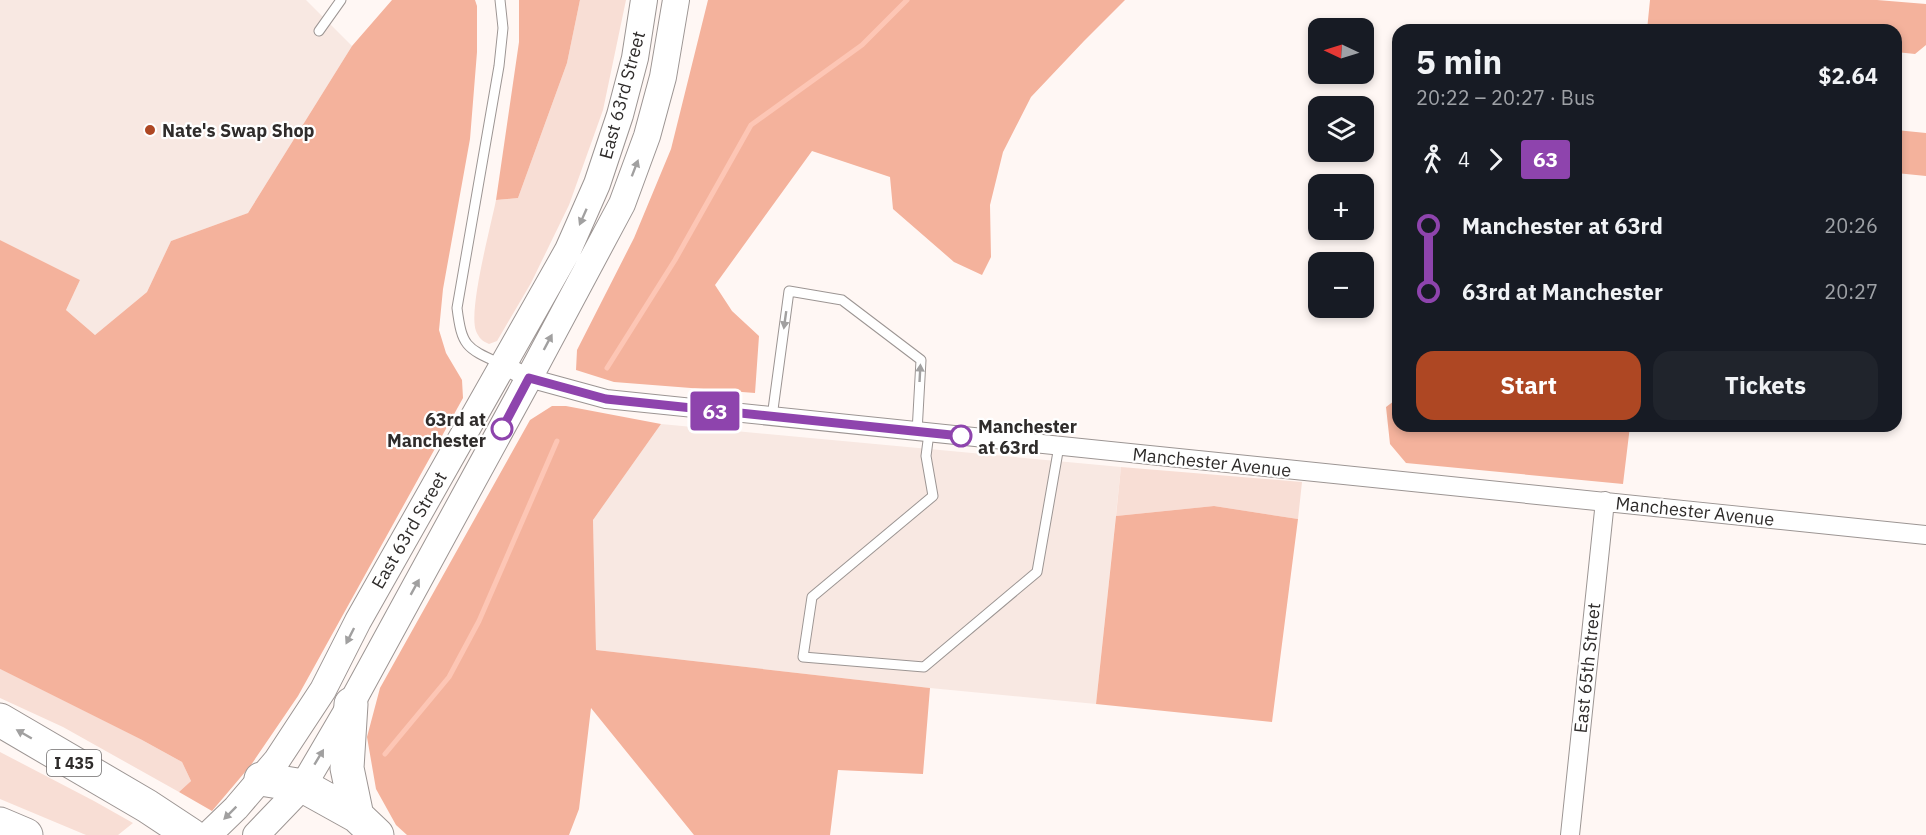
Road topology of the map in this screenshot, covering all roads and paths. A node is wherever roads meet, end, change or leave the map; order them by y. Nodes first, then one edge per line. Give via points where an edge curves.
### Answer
1 (341, 0) edge
2 (500, 0) edge
3 (644, 0) edge
4 (675, 0) edge
5 (320, 31) dead end
6 (503, 365) junction
7 (529, 378) junction
8 (772, 417) junction
9 (923, 433) junction
10 (1059, 446) junction
11 (1605, 501) junction
12 (1926, 535) edge
13 (351, 704) junction
14 (0, 720) edge
15 (261, 779) junction
16 (303, 786) junction
17 (0, 824) edge
18 (367, 826) edge
19 (26, 835) edge
20 (191, 835) edge
21 (208, 835) edge
22 (256, 835) edge
23 (1569, 835) edge

1 - 5 lane
2 - 6 lane via 500,56 457,308 460,333 473,352
3 -> 6 main road, East 63rd Street via 620,115 597,184 568,250
7 -> 4 main road, East 63rd Street via 622,204 660,87
6 - 7 street, Manchester Avenue
6 -> 15 main road, East 63rd Street via 323,690
7 - 8 street, Manchester Avenue via 606,399
13 -> 7 main road, East 63rd Street
8 - 9 street, Manchester Avenue
9 -> 8 lane via 921,360 842,300 789,291
9 - 10 street, Manchester Avenue
9 - 10 lane via 933,496 812,597 803,657 924,667 1037,572
10 - 11 street, Manchester Avenue
11 - 12 street, Manchester Avenue
11 - 23 street, East 65th Street
16 -> 13 main road, East 63rd Street
13 - 18 highway via 347,768
20 -> 14 highway, I 435
15 - 16 highway
15 -> 21 main road, East 63rd Street
16 - 18 highway
16 - 22 main road, East 63rd Street
17 - 19 highway

